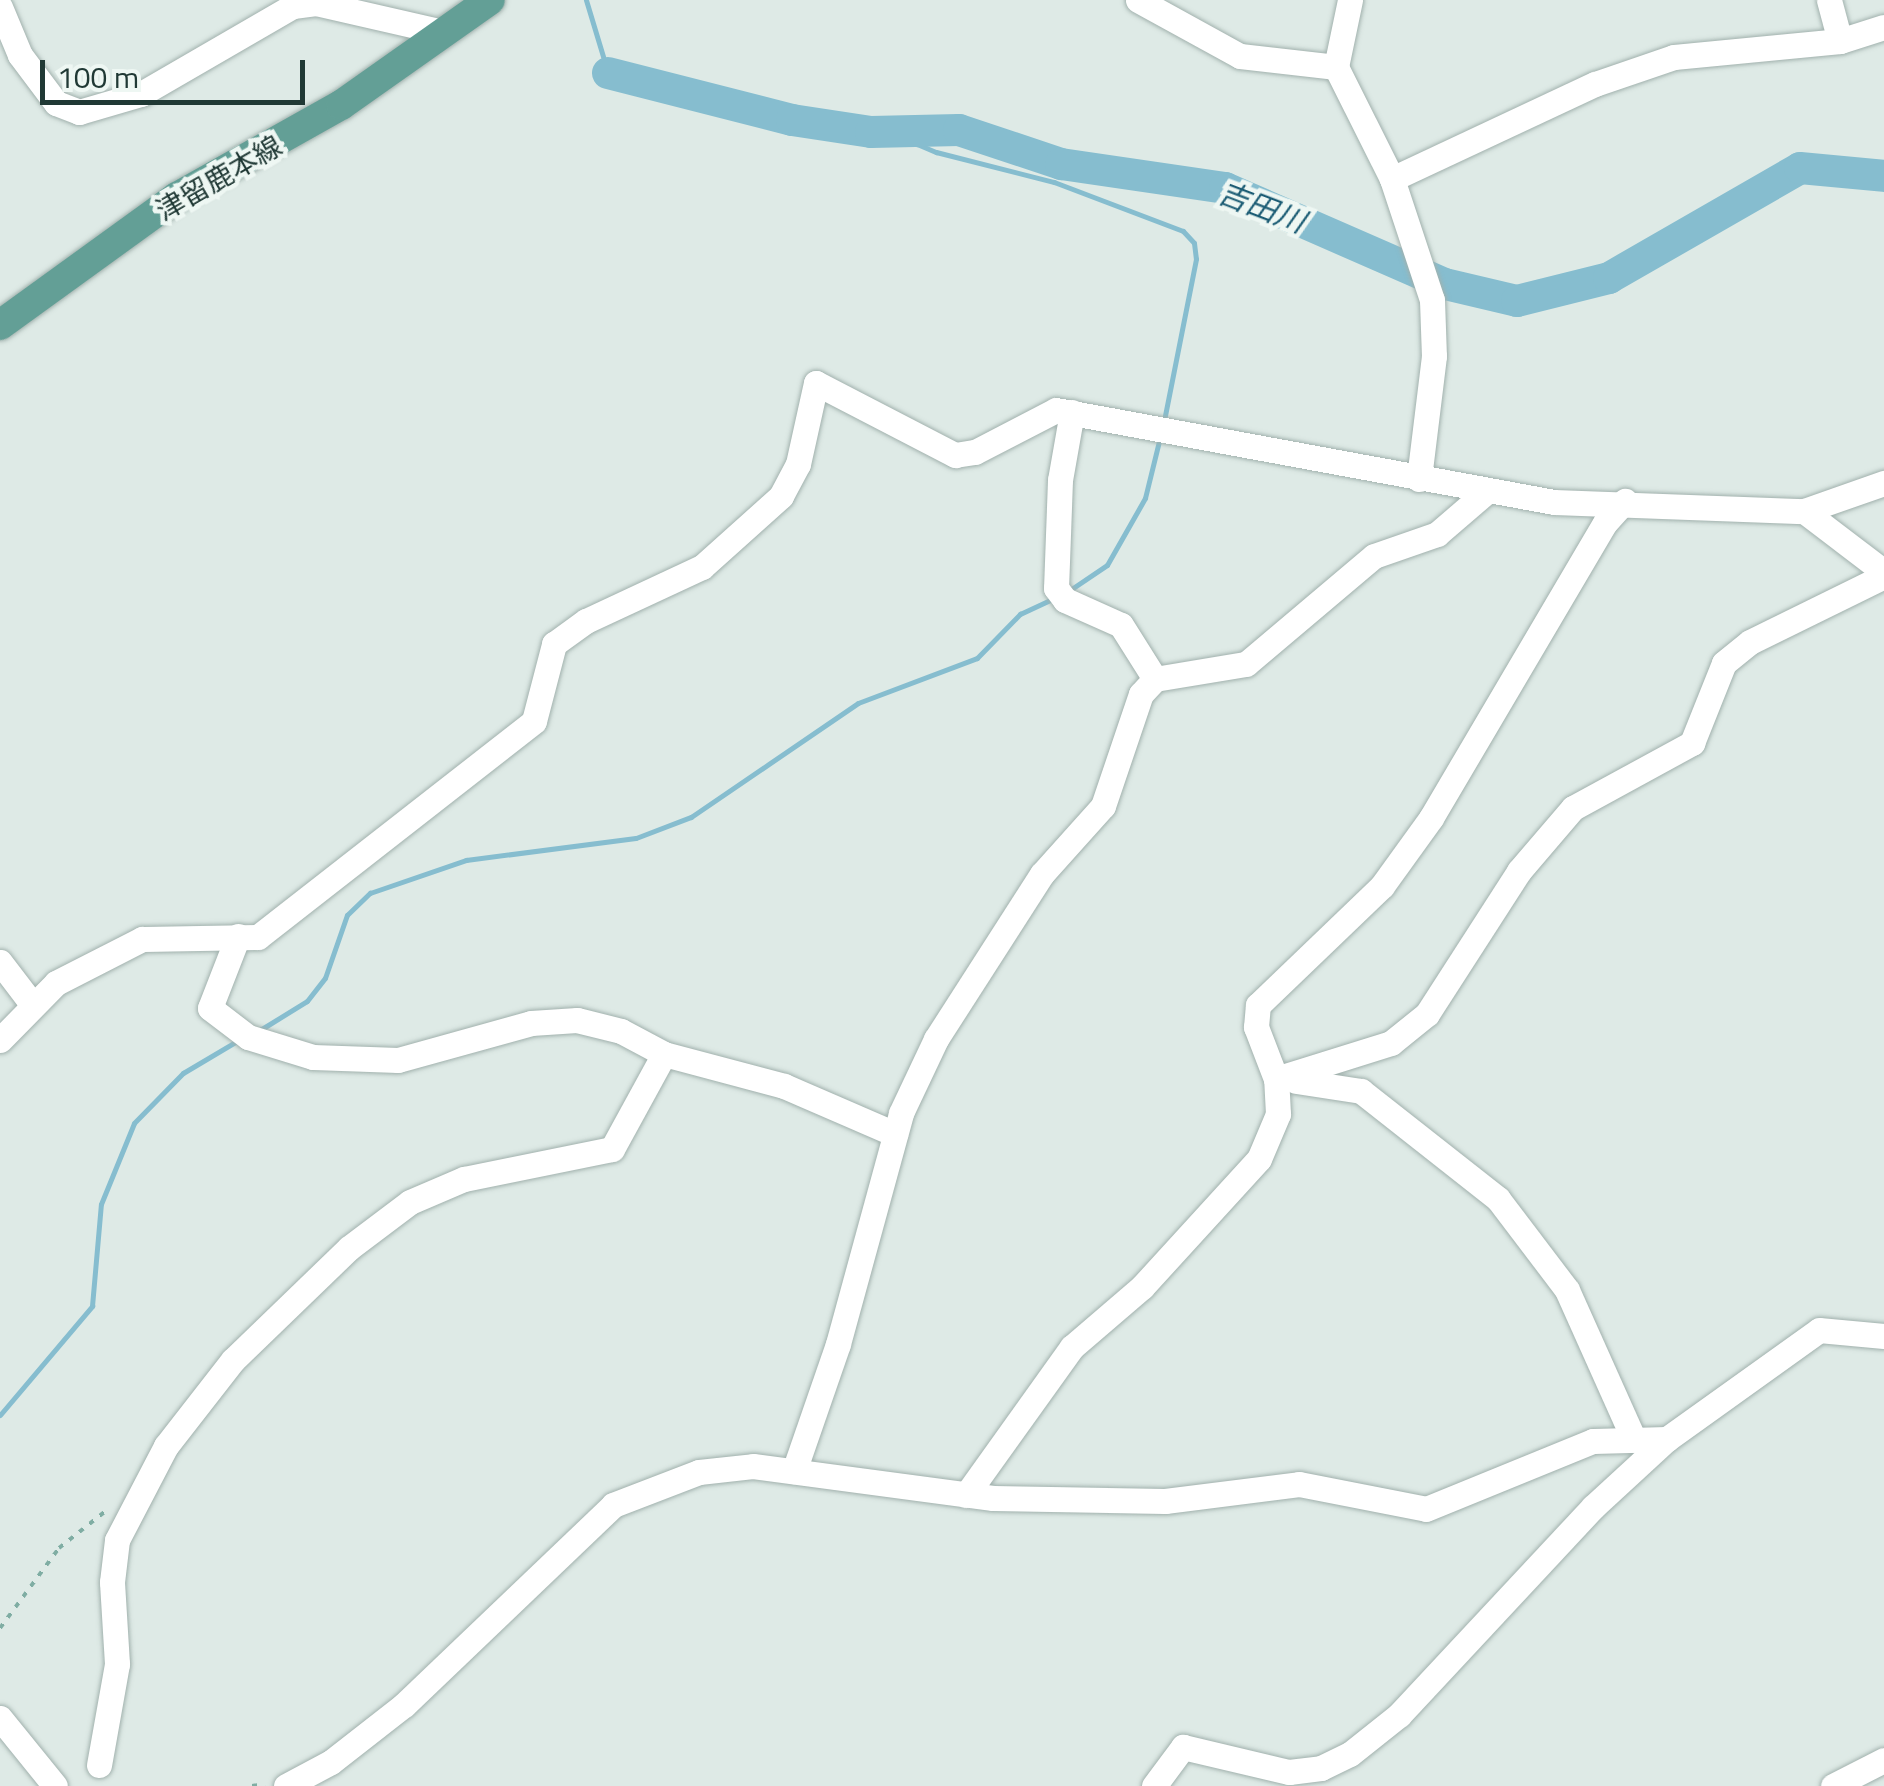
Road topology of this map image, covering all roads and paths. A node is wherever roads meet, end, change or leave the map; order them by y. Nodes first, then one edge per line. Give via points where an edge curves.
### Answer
1 (490, 0) edge
2 (1138, 0) edge
3 (1350, 0) edge
4 (1829, 0) edge
5 (0, 7) edge
6 (1884, 27) edge
7 (443, 32) junction
8 (1840, 41) junction
9 (1336, 67) junction
10 (1392, 178) junction
11 (0, 325) edge
12 (1072, 412) junction
13 (1419, 479) junction
14 (1884, 483) edge
15 (1486, 492) junction
16 (1625, 501) junction
17 (1804, 510) junction
18 (1884, 574) edge
19 (1155, 679) junction
20 (238, 936) junction
21 (0, 962) edge
22 (32, 1004) junction
23 (0, 1040) edge
24 (664, 1054) junction
25 (1276, 1080) junction
26 (894, 1134) junction
27 (1884, 1336) edge
28 (1667, 1439) junction
29 (1634, 1440) junction
30 (794, 1471) junction
31 (142, 1483) junction
32 (966, 1496) junction
33 (0, 1628) edge
34 (0, 1718) edge
35 (1884, 1760) edge
36 (98, 1765) dead end
37 (55, 1786) edge
38 (252, 1786) edge
39 (270, 1786) edge
40 (286, 1786) edge
41 (1154, 1786) edge
42 (1833, 1786) edge

1 - 7 main road, 津留鹿本線
2 - 9 street via 1240,56
3 - 9 street
4 - 8 street
5 - 7 street via 20,55 56,103 79,112 140,94 293,6 316,3
6 - 8 street
7 - 11 main road, 津留鹿本線 via 314,122 177,197
8 - 10 street via 1674,57 1595,84
9 - 10 street
10 - 13 street via 1432,300 1434,356
12 - 13 street
12 - 19 street via 1060,480 1056,588 1066,600 1121,626
12 - 20 street via 1056,410 975,452 955,455 816,383 798,464 756,524 702,567 586,621 554,644 534,721 258,937
13 - 15 street
14 - 17 street
15 - 16 street via 1554,502
15 - 19 street via 1437,534 1374,556 1246,664
16 - 17 street
16 - 25 street via 1604,523 1432,818 1382,886 1258,1005 1256,1027
17 - 18 street
18 - 25 street via 1750,642 1724,663 1692,742 1573,808 1519,871 1427,1014 1391,1043
19 - 26 street via 1141,694 1094,821 1042,874 936,1039
20 - 22 street via 142,939 79,969
20 - 24 street via 210,1008 248,1037 314,1057 398,1060 531,1024 576,1020 621,1031
21 - 22 street
22 - 23 street
24 - 26 street via 784,1086
24 - 31 street via 612,1149 464,1179 410,1202 349,1248 233,1360
25 - 29 street via 1361,1091 1498,1199 1567,1290
25 - 32 street via 1278,1114 1259,1159 1142,1287 1072,1347
26 - 30 street via 838,1344
27 - 28 street via 1819,1330
28 - 29 street
28 - 41 street via 1594,1506 1399,1715 1350,1754 1321,1768 1288,1772 1183,1747
29 - 32 street via 1593,1441 1426,1510 1299,1484 1165,1501
30 - 32 street
30 - 40 street via 753,1466 699,1472 613,1505 404,1705 330,1762
31 - 33 path via 58,1548
31 - 36 street via 117,1540 117,1664
34 - 37 street
35 - 42 street
38 - 39 path

